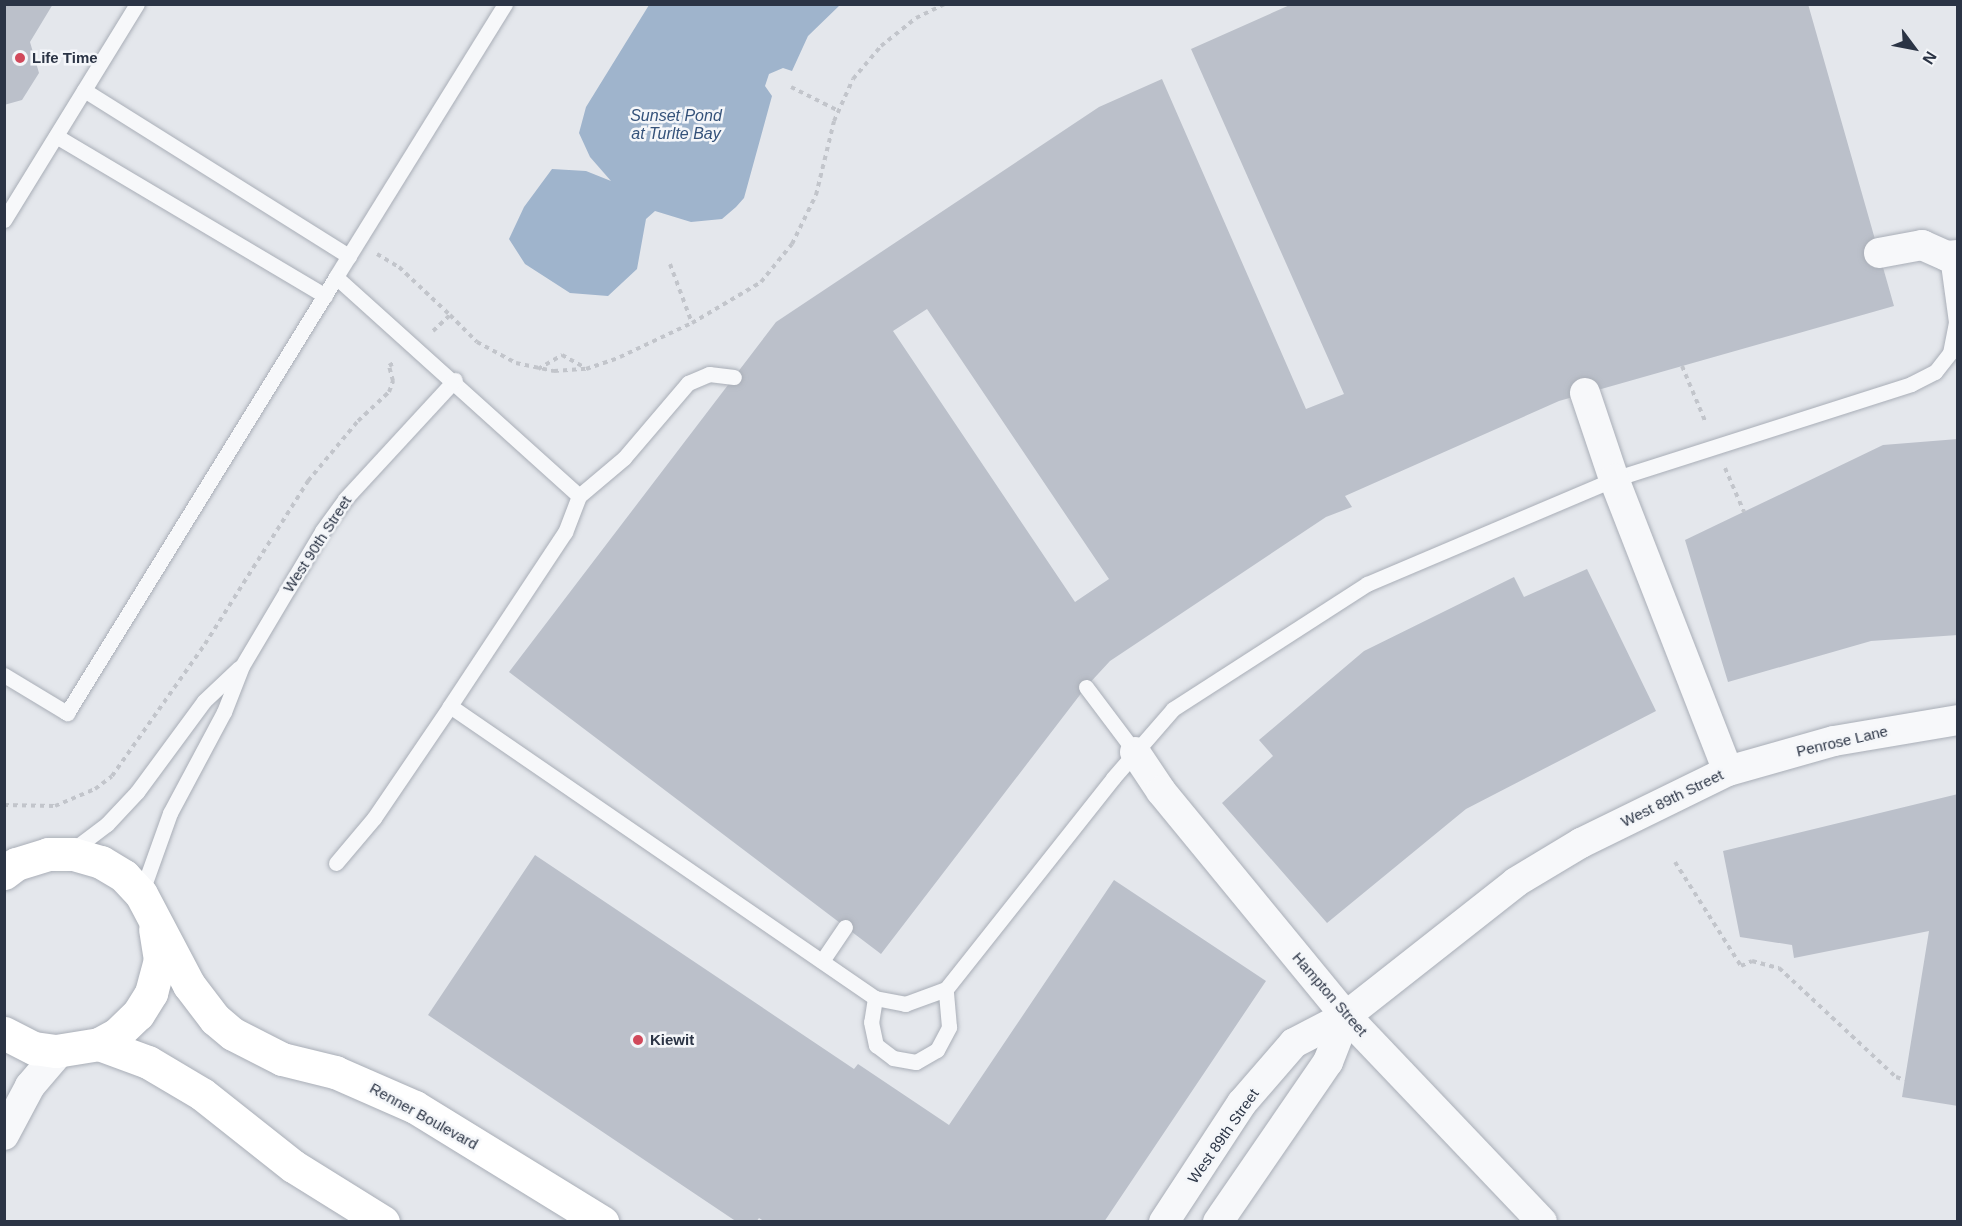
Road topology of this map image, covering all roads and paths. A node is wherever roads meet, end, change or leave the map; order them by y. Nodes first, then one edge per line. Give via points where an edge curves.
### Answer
1 (137, 4) edge
2 (505, 4) edge
3 (945, 4) edge
4 (791, 87) dead end
5 (84, 90) junction
6 (839, 111) junction
7 (56, 136) junction
8 (4, 220) edge
9 (373, 252) dead end
10 (1879, 254) dead end
11 (1952, 255) edge
12 (348, 256) junction
13 (670, 264) dead end
14 (336, 277) junction
15 (326, 296) junction
16 (450, 315) junction
17 (692, 323) junction
18 (433, 331) dead end
19 (403, 357) dead end
20 (538, 369) junction
21 (586, 369) junction
22 (734, 377) dead end
23 (454, 380) junction
24 (1585, 393) dead end
25 (1614, 479) junction
26 (579, 496) junction
27 (242, 666) junction
28 (4, 675) edge
29 (1086, 687) dead end
30 (450, 705) junction
31 (1958, 720) edge
32 (1135, 752) junction
33 (1728, 771) junction
34 (4, 805) edge
35 (4, 854) edge
36 (57, 854) junction
37 (1675, 862) dead end
38 (336, 863) dead end
39 (4, 873) edge
40 (147, 906) junction
41 (845, 927) dead end
42 (822, 961) junction
43 (946, 989) junction
44 (875, 998) junction
45 (1346, 1016) junction
46 (4, 1034) edge
47 (99, 1044) junction
48 (60, 1051) junction
49 (1905, 1080) dead end
50 (4, 1135) edge
51 (1536, 1219) edge
52 (383, 1221) edge
53 (602, 1221) edge
54 (1164, 1221) edge
55 (1218, 1221) edge

1 - 5 lane
2 - 12 lane
3 - 6 path via 916,18 881,46 853,79
4 - 6 path
5 - 7 lane
5 - 12 lane
6 - 17 path via 816,195 792,244 761,282
7 - 8 lane
7 - 15 lane
9 - 16 path via 399,267
10 - 11 street via 1922,245
11 - 25 lane via 1956,322 1950,353 1935,372 1911,384
12 - 14 lane
13 - 17 path
14 - 15 lane
14 - 23 lane
15 - 28 lane via 67,714
16 - 18 path
16 - 20 path via 496,354
17 - 21 path
19 - 34 path via 389,366 393,381 389,392 358,421 308,481 205,644 112,776 95,789 55,806
20 - 21 path
20 - 21 path via 561,355
22 - 26 lane via 709,374 688,383 624,458
23 - 26 lane
23 - 27 lane, West 90th Street via 345,499
24 - 25 street, West 89th Street
25 - 32 lane via 1367,584 1173,709
25 - 33 street, West 89th Street
26 - 30 lane via 565,532
27 - 36 lane, West 90th Street via 204,701 137,792 107,824
27 - 40 lane, West 90th Street via 225,712 170,813
29 - 32 lane
30 - 38 lane via 374,818
30 - 42 lane
31 - 33 street, Penrose Lane via 1834,741
32 - 43 lane
32 - 45 street, Hampton Street via 1161,791
33 - 45 street, West 89th Street via 1581,843 1516,882
35 - 36 main road
36 - 39 main road via 16,864
36 - 40 main road, Renner Boulevard via 101,862 124,876
37 - 49 path via 1741,966 1752,961 1779,968 1896,1077
40 - 47 main road via 160,960 152,993 138,1014 117,1034
40 - 53 main road, Renner Boulevard via 189,985 215,1019 233,1034 282,1059 335,1071 407,1103
41 - 42 lane
42 - 44 lane
43 - 44 lane via 904,1004
43 - 44 lane via 949,1027 937,1050 916,1062 893,1058 876,1045 871,1022
45 - 51 street, Hampton Street
45 - 54 street, West 89th Street via 1294,1043 1242,1103
45 - 55 street via 1328,1062
46 - 48 main road via 34,1048
47 - 48 main road
47 - 52 main road via 148,1062 202,1094 293,1166
48 - 50 street via 30,1086

